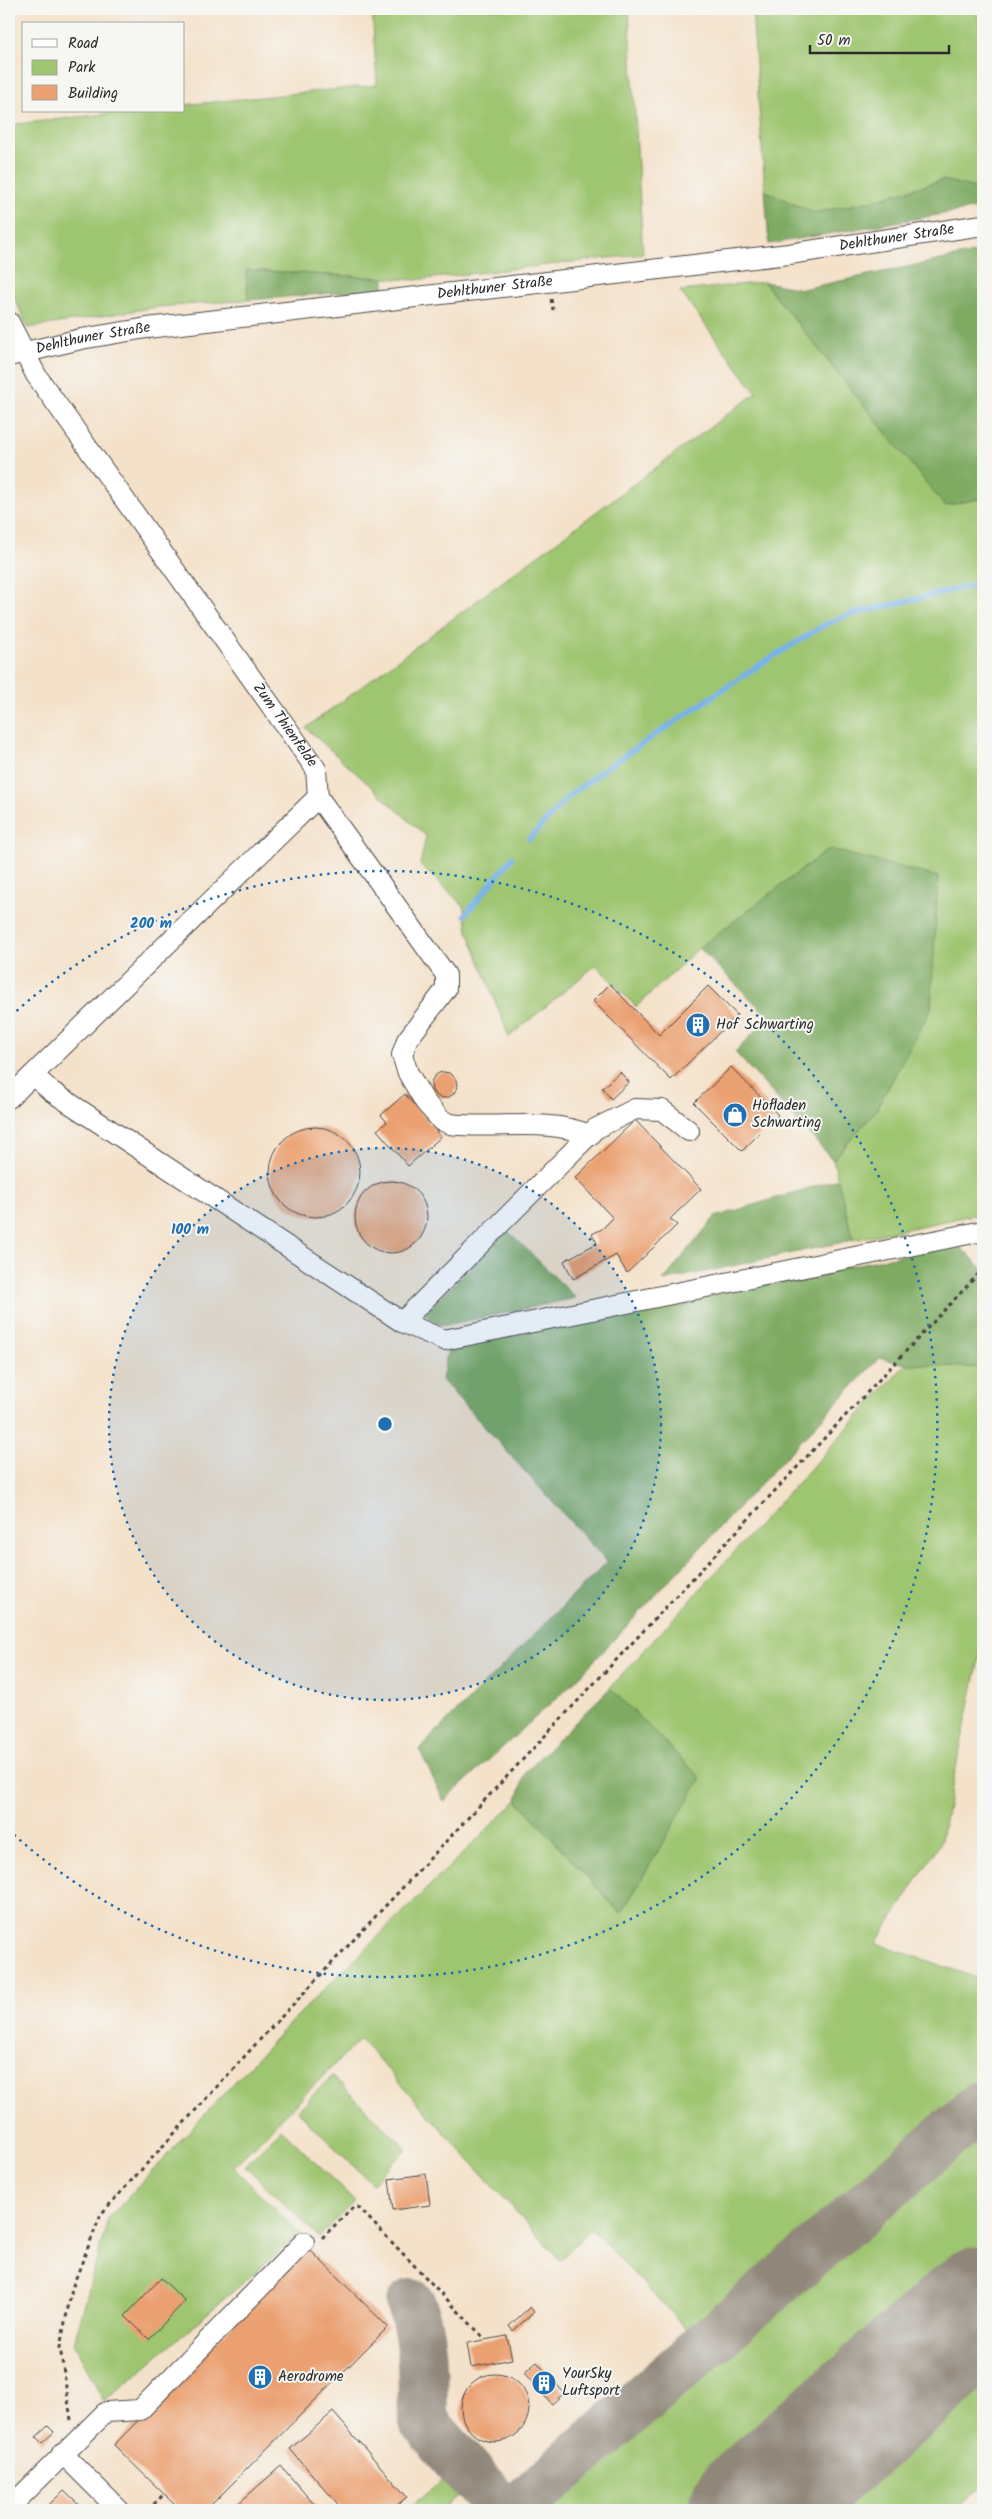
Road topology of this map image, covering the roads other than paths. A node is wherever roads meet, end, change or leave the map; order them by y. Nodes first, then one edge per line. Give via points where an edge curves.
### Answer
1 (983, 224) edge
2 (9, 322) edge
3 (16, 354) edge
4 (318, 797) junction
5 (33, 1075) junction
6 (9, 1098) edge
7 (689, 1132) dead end
8 (590, 1134) junction
9 (983, 1231) edge
10 (402, 1322) junction
11 (304, 2242) road end
12 (62, 2453) junction
13 (9, 2508) edge
14 (120, 2510) edge

1 - 3 street, Dehlthuner Straße via 789,254 147,328 81,338
2 - 3 street, Zum Thienfelde
3 - 4 street, Zum Thienfelde via 36,375 316,769
4 - 5 street
4 - 8 street via 446,975 446,989 407,1040 402,1055 408,1073 429,1107 441,1120 450,1124 552,1125
5 - 6 street
5 - 10 street via 51,1091
7 - 8 street via 662,1110 635,1109
8 - 10 street
9 - 10 street via 444,1340
11 - 12 street via 140,2410 106,2412
12 - 13 street
12 - 14 street

